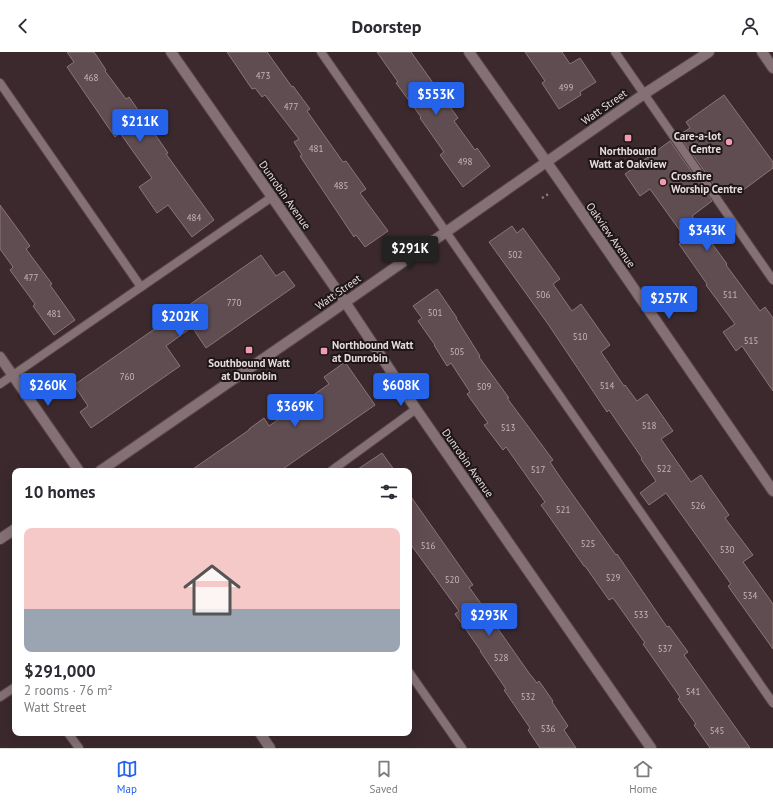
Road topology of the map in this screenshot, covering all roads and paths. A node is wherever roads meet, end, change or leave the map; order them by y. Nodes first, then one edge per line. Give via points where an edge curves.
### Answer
1 (171, 52) edge
2 (322, 52) edge
3 (469, 52) edge
4 (615, 52) edge
5 (709, 52) edge
6 (762, 52) edge
7 (773, 68) edge
8 (0, 83) edge
9 (644, 94) junction
10 (546, 162) junction
11 (272, 197) junction
12 (446, 232) junction
13 (773, 280) edge
14 (142, 287) junction
15 (345, 302) junction
16 (0, 357) edge
17 (13, 375) junction
18 (0, 384) edge
19 (416, 409) junction
20 (77, 468) edge
21 (104, 468) edge
22 (334, 468) edge
23 (773, 491) edge
24 (12, 531) edge
25 (0, 539) edge
26 (412, 676) edge
27 (12, 689) edge
28 (0, 697) edge
29 (773, 703) edge
30 (70, 736) edge
31 (262, 736) edge
32 (79, 748) edge
33 (270, 748) edge
34 (462, 748) edge
35 (651, 748) edge

1 - 11 street, Dunrobin Avenue
2 - 12 lane
3 - 10 street, Oakview Avenue
4 - 9 lane
5 - 9 street, Watt Street
6 - 7 street
8 - 14 lane
9 - 10 street, Watt Street
9 - 13 lane
10 - 12 street, Watt Street
10 - 23 street, Oakview Avenue
11 - 14 lane
11 - 15 street, Dunrobin Avenue
12 - 15 street, Watt Street
12 - 29 lane
14 - 17 lane
15 - 19 street, Dunrobin Avenue
15 - 21 street, Watt Street
16 - 17 street
17 - 18 lane
17 - 20 street
19 - 22 lane
19 - 35 street, Dunrobin Avenue
24 - 25 street
26 - 34 lane
27 - 28 lane
30 - 32 lane
31 - 33 street

